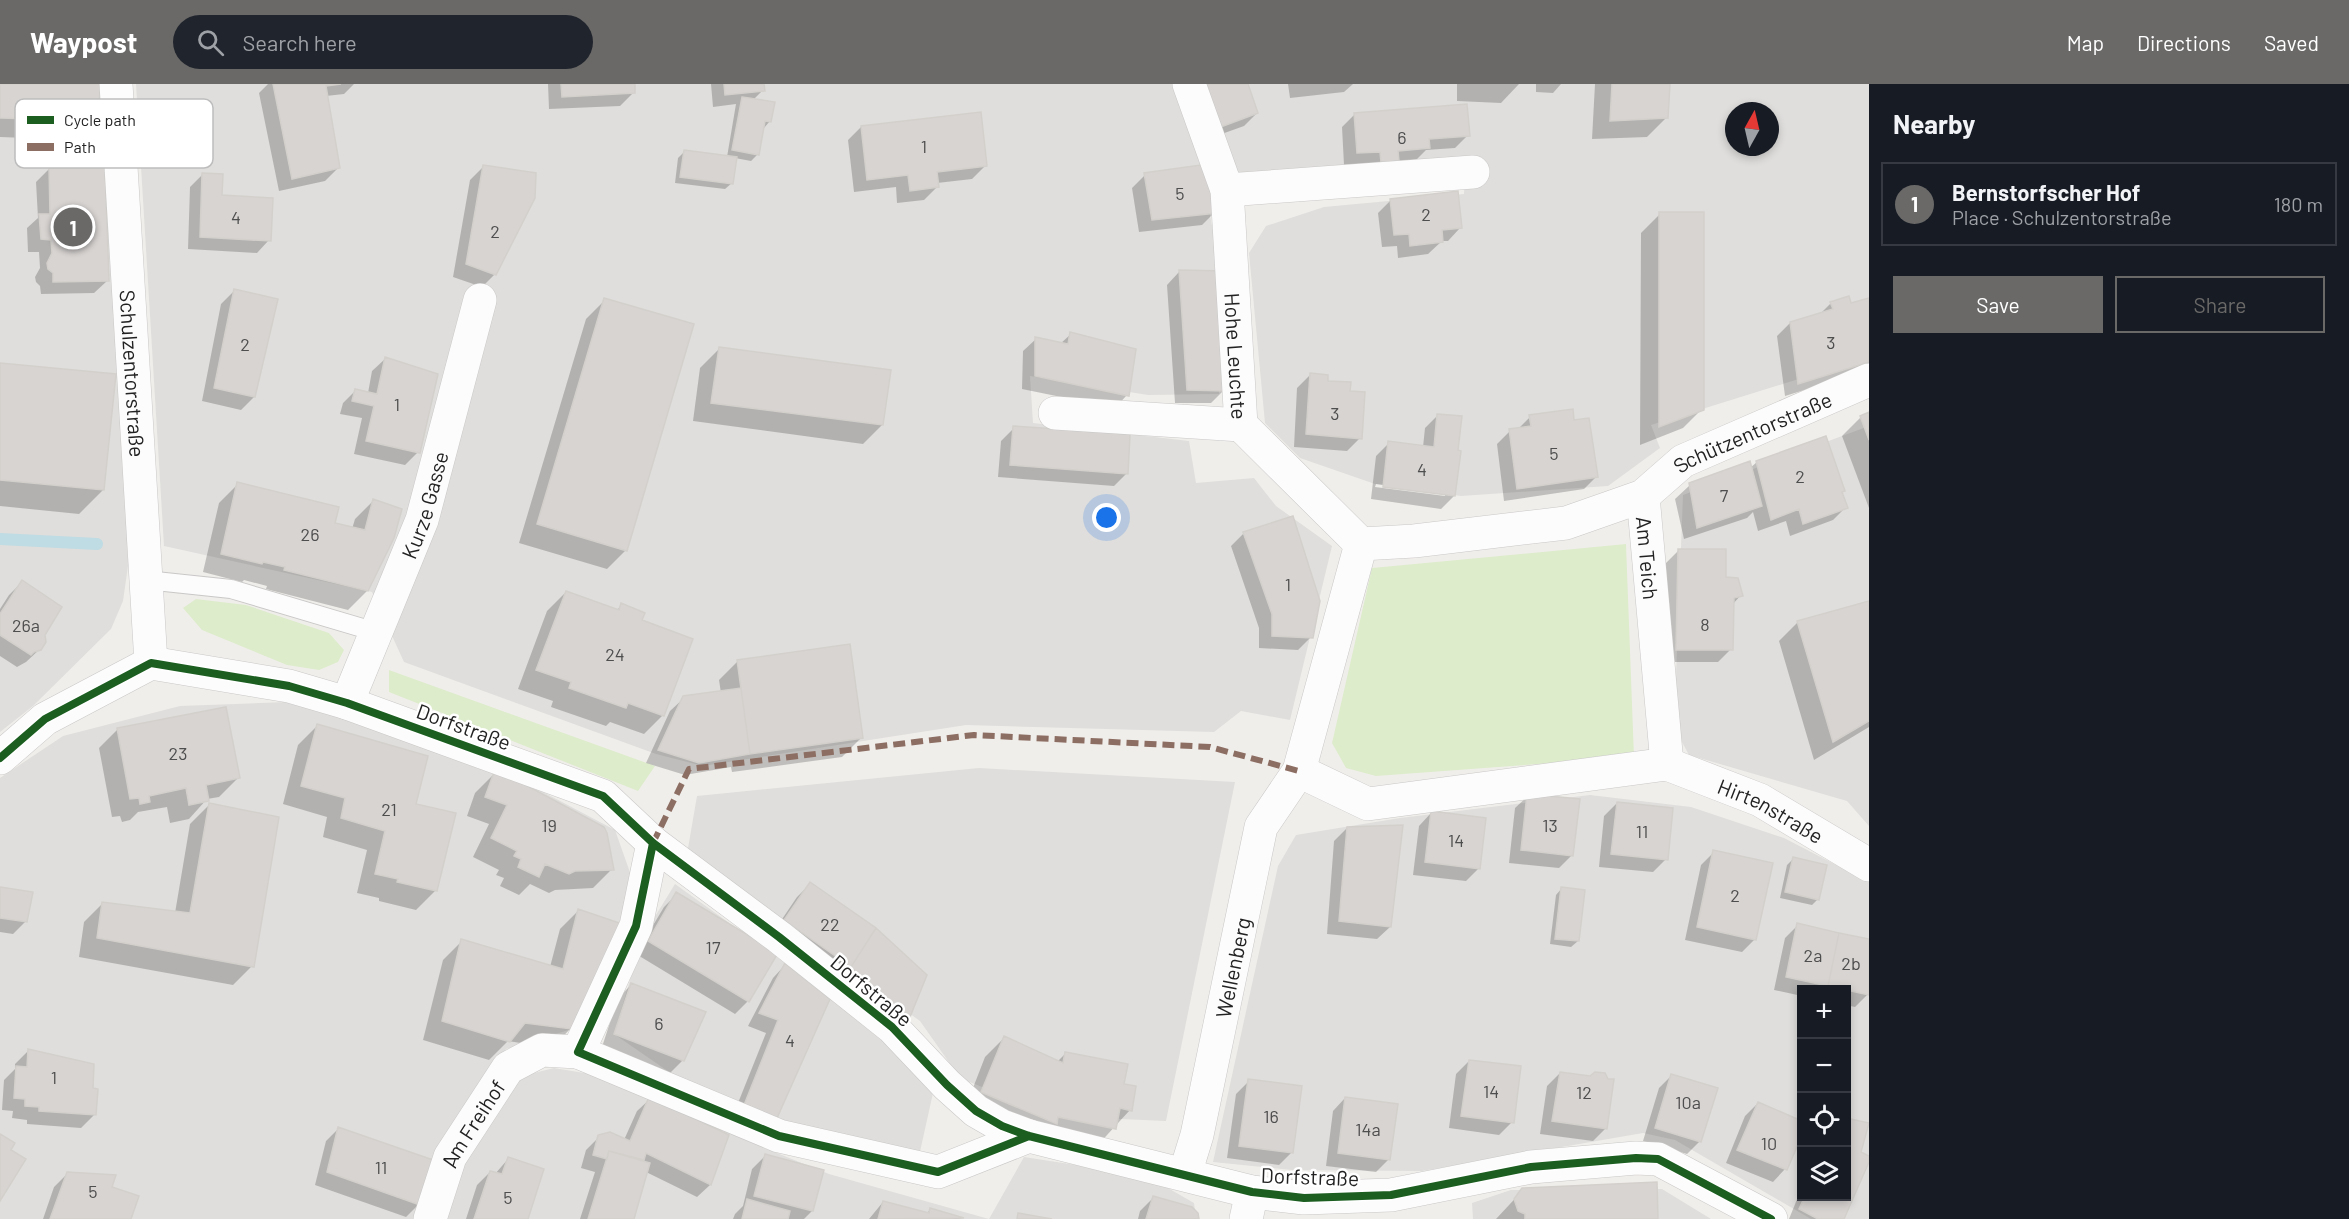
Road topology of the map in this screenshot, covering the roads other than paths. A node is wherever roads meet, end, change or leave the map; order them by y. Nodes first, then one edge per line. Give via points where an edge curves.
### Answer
1 (116, 84) edge
2 (1190, 84) edge
3 (117, 99) edge
4 (121, 168) edge
5 (1473, 172) dead end
6 (1227, 190) junction
7 (480, 300) dead end
8 (1869, 380) edge
9 (1055, 413) dead end
10 (1241, 424) junction
11 (1643, 496) junction
12 (1361, 544) junction
13 (146, 580) junction
14 (376, 632) junction
15 (151, 663) junction
16 (347, 703) junction
17 (0, 758) edge
18 (1667, 765) junction
19 (1299, 771) junction
20 (653, 843) junction
21 (1869, 865) edge
22 (578, 1052) junction
23 (1029, 1137) junction
24 (1185, 1174) junction
25 (1249, 1205) edge
26 (430, 1219) edge
27 (1771, 1219) edge

1 - 3 street, Schulzentorstraße
2 - 6 street, Hohe Leuchte
4 - 13 street, Schulzentorstraße
5 - 6 street
6 - 10 street, Hohe Leuchte
7 - 14 street, Kurze Gasse via 422,520
8 - 11 street, Schützentorstraße via 1683,461
9 - 10 street
10 - 12 street, Hohe Leuchte
11 - 12 street, Am Teich via 1566,523
11 - 18 street, Am Teich
12 - 19 street
13 - 14 lane via 231,588
13 - 15 street, Schulzentorstraße
14 - 16 street, Kurze Gasse
15 - 16 street, Dorfstraße via 290,686
15 - 17 street via 45,719
16 - 20 street, Dorfstraße via 603,796
18 - 19 street via 1368,804
18 - 21 street, Hirtenstraße via 1760,800
19 - 24 street, Wellenberg via 1262,827 1197,1136
20 - 22 street via 636,926
20 - 23 street, Dorfstraße via 892,1027 976,1111
22 - 23 street, Am Freihof via 779,1136 938,1172
22 - 26 street, Am Freihof via 542,1050 508,1068 450,1157
23 - 24 street, Dorfstraße
24 - 25 street, Dorfstraße
25 - 27 street, Dorfstraße via 1304,1198 1391,1195 1531,1167 1636,1158 1658,1159 1675,1166

